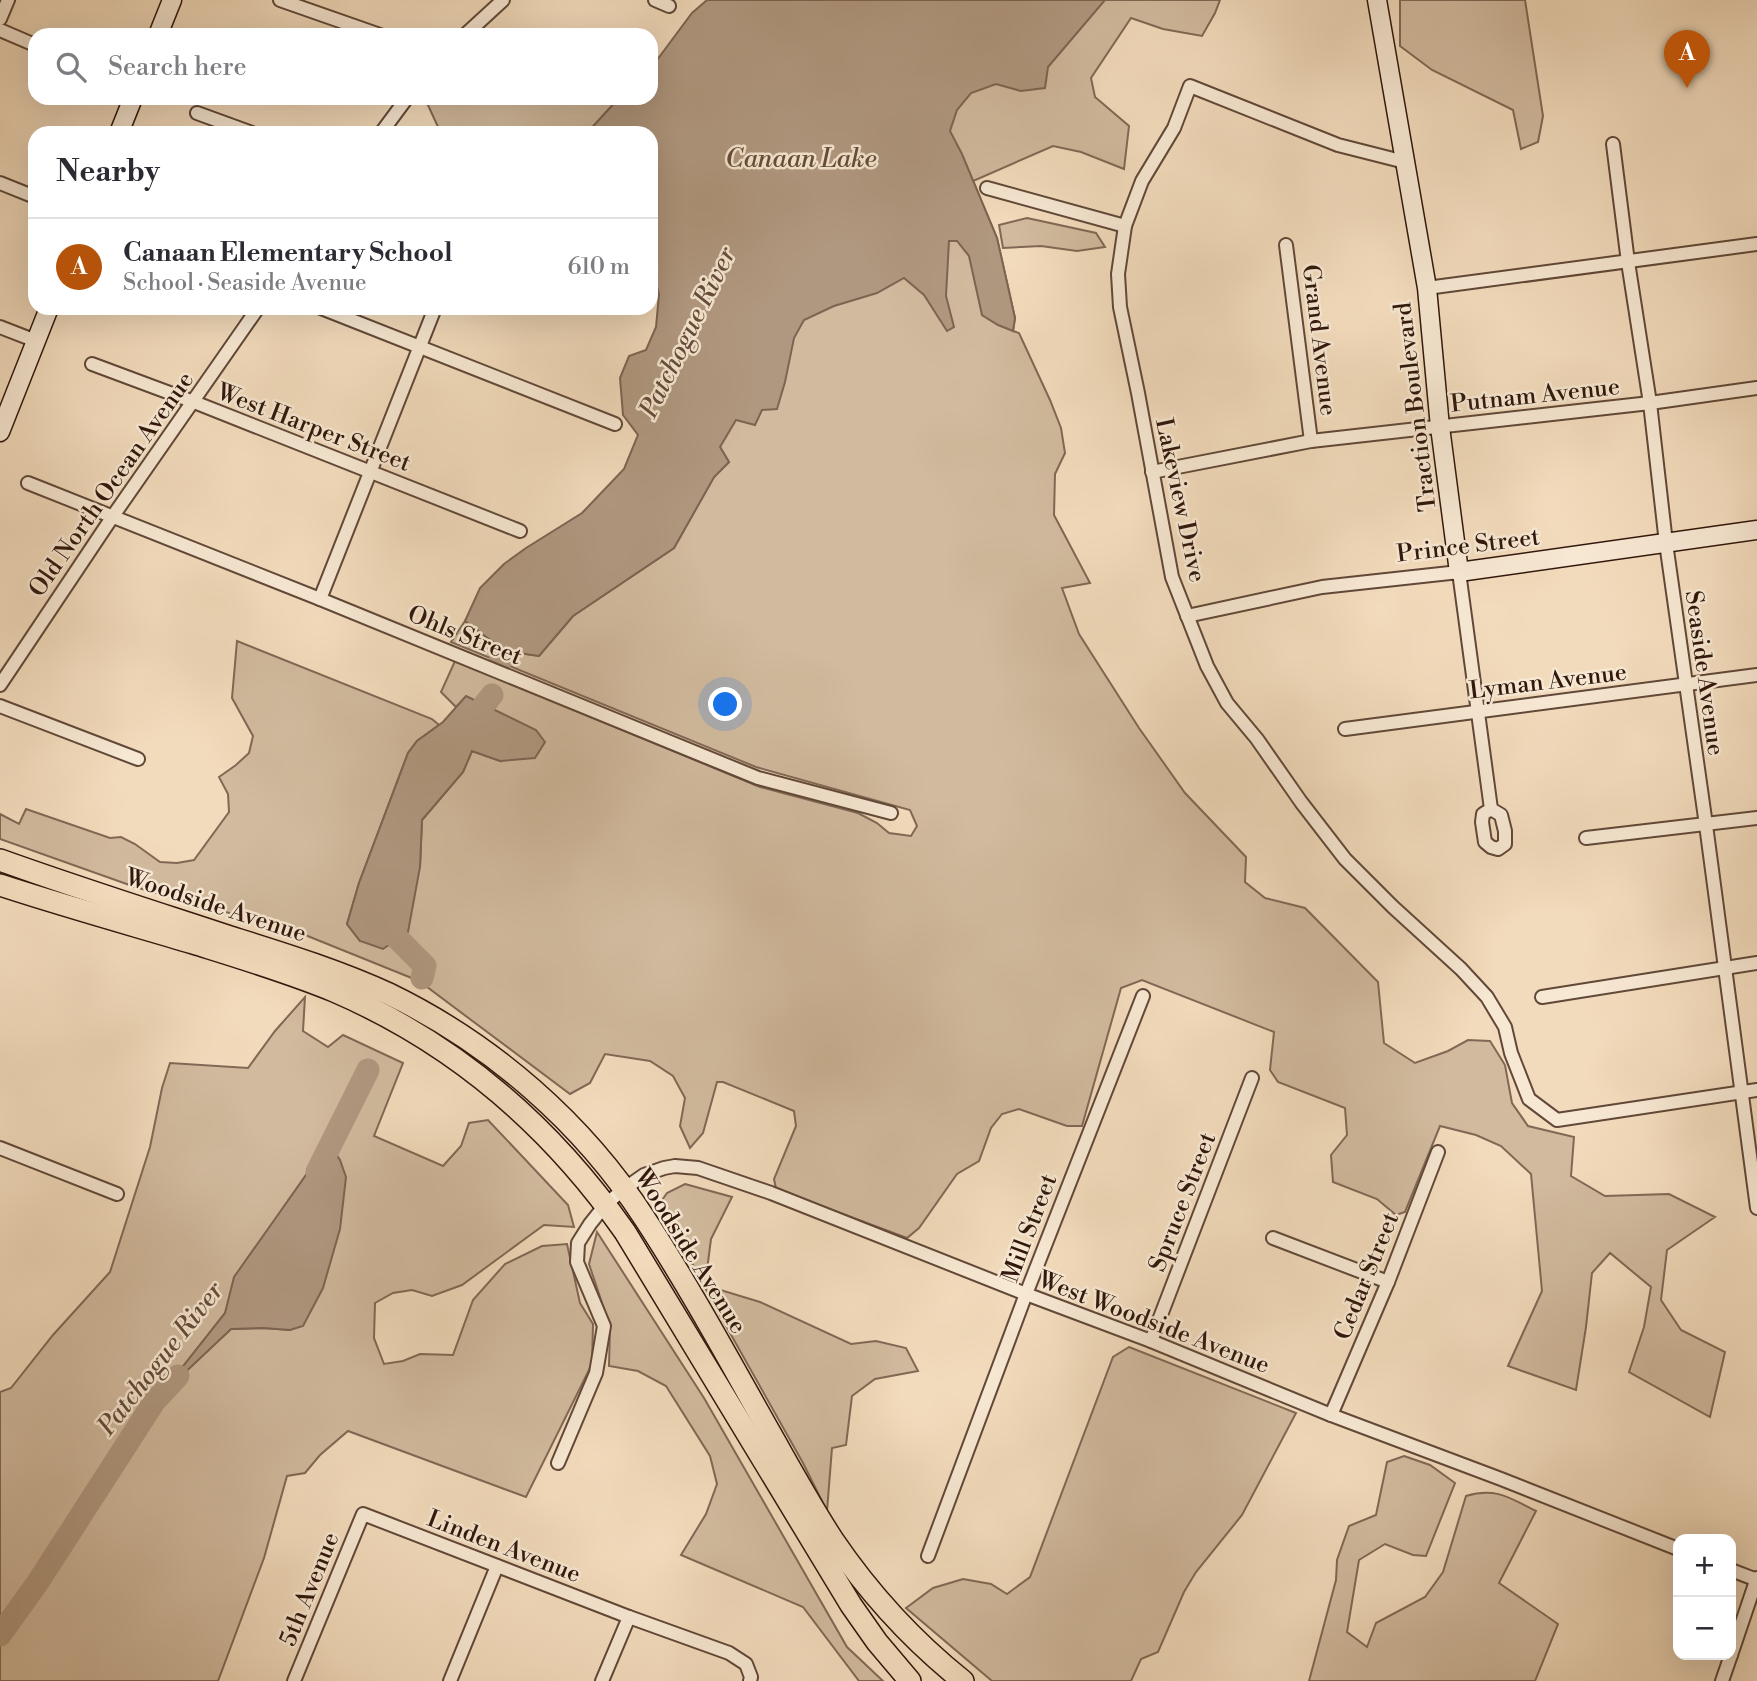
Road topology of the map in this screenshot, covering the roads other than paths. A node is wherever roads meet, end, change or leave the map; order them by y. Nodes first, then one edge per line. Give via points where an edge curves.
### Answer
1 (8, 0) edge
2 (172, 0) edge
3 (280, 0) edge
4 (503, 0) edge
5 (655, 0) edge
6 (1377, 0) edge
7 (300, 4) edge
8 (669, 6) dead end
9 (0, 19) edge
10 (161, 28) edge
11 (362, 28) edge
12 (473, 28) edge
13 (0, 30) edge
14 (28, 42) edge
15 (130, 105) edge
16 (402, 105) edge
17 (197, 113) dead end
18 (121, 126) edge
19 (232, 126) edge
20 (386, 126) edge
21 (1613, 144) dead end
22 (1405, 162) junction
23 (0, 183) edge
24 (987, 188) dead end
25 (28, 194) edge
26 (1125, 226) junction
27 (1757, 244) edge
28 (1286, 245) dead end
29 (1628, 262) junction
30 (1427, 288) junction
31 (46, 315) edge
32 (253, 315) edge
33 (339, 315) edge
34 (432, 315) edge
35 (0, 327) edge
36 (36, 341) junction
37 (419, 346) junction
38 (92, 364) dead end
39 (1757, 388) edge
40 (194, 402) junction
41 (1650, 403) junction
42 (615, 424) dead end
43 (1440, 427) junction
44 (0, 432) edge
45 (1311, 441) junction
46 (372, 471) junction
47 (1152, 472) junction
48 (27, 483) dead end
49 (113, 516) junction
50 (1757, 530) edge
51 (520, 531) dead end
52 (1666, 543) junction
53 (1459, 572) junction
54 (320, 598) junction
55 (1187, 616) junction
56 (1757, 675) edge
57 (0, 685) edge
58 (1686, 685) junction
59 (0, 706) edge
60 (1477, 711) junction
61 (1345, 729) dead end
62 (138, 759) dead end
63 (1491, 810) dead end
64 (891, 813) dead end
65 (1757, 818) edge
66 (1706, 825) junction
67 (1586, 838) dead end
68 (0, 860) edge
69 (0, 885) edge
70 (1757, 963) edge
71 (1725, 968) junction
72 (1143, 996) dead end
73 (1542, 997) dead end
74 (1252, 1078) dead end
75 (1757, 1090) edge
76 (1742, 1092) junction
77 (0, 1148) edge
78 (1438, 1152) dead end
79 (117, 1194) dead end
80 (615, 1196) junction
81 (1757, 1208) edge
82 (1273, 1237) dead end
83 (1388, 1283) junction
84 (1026, 1294) junction
85 (1151, 1341) junction
86 (1331, 1415) junction
87 (558, 1463) dead end
88 (363, 1514) joint
89 (1673, 1547) edge
90 (928, 1556) dead end
91 (496, 1566) junction
92 (1736, 1572) edge
93 (1757, 1579) edge
94 (629, 1617) junction
95 (1736, 1640) edge
96 (1729, 1660) edge
97 (294, 1681) edge
98 (450, 1681) edge
99 (602, 1681) edge
100 (750, 1681) edge
101 (910, 1681) edge
102 (963, 1681) edge
103 (1722, 1681) edge

1 - 9 street
2 - 10 street
3 - 7 street
4 - 12 street
5 - 8 street
6 - 22 street, Traction Boulevard
7 - 11 street
13 - 14 street
15 - 18 street
16 - 20 street
17 - 19 street
21 - 29 street, Seaside Avenue
22 - 26 street, Lakeview Drive via 1338,145 1190,86 1174,128 1142,181
22 - 30 street, Traction Boulevard
23 - 25 street
24 - 26 street
26 - 47 street, Lakeview Drive via 1118,274 1120,307
27 - 29 street
28 - 45 street, Grand Avenue
29 - 30 street
29 - 41 street, Seaside Avenue
30 - 43 street, Traction Boulevard
31 - 36 street
32 - 40 street, Old North Ocean Avenue
33 - 37 street
34 - 37 street
35 - 36 street
36 - 44 street
37 - 42 street
37 - 46 street
38 - 40 street, West Harper Street
39 - 41 street, Putnam Avenue
40 - 46 street, West Harper Street
40 - 49 street, Old North Ocean Avenue
41 - 43 street, Putnam Avenue
41 - 52 street, Seaside Avenue
43 - 45 street, Putnam Avenue
43 - 53 street, Traction Boulevard
45 - 47 street, Putnam Avenue
46 - 51 street, West Harper Street
46 - 54 street
47 - 55 street, Lakeview Drive via 1172,577
48 - 49 street, Ohls Street
49 - 54 street, Ohls Street
49 - 57 street, Old North Ocean Avenue
50 - 52 street, Prince Street
52 - 53 street, Prince Street
52 - 58 street, Seaside Avenue
53 - 55 street, Prince Street via 1322,587
53 - 60 street, Traction Boulevard
54 - 64 street, Ohls Street via 758,779
55 - 76 street, Lakeview Drive via 1227,703 1345,859 1487,997 1505,1027 1530,1099 1557,1120
56 - 58 street, Lyman Avenue
58 - 60 street, Lyman Avenue
58 - 66 street, Seaside Avenue
59 - 62 street
60 - 61 street, Lyman Avenue
60 - 63 street, Traction Boulevard
65 - 66 street
66 - 67 street
66 - 71 street, Seaside Avenue
68 - 80 main road, Woodside Avenue via 314,964 410,1006 488,1055 558,1113 592,1149
69 - 80 main road, Woodside Avenue via 272,968 387,1017 508,1099
70 - 71 street
71 - 73 street
71 - 76 street, Seaside Avenue
72 - 84 street, Mill Street
74 - 85 street, Spruce Street
75 - 76 street
76 - 81 street, Seaside Avenue
77 - 79 street
78 - 83 street, Cedar Street
80 - 84 street, West Woodside Avenue via 644,1175 664,1168 698,1168
80 - 87 street via 578,1243 577,1262 604,1326 596,1373
80 - 101 main road, Woodside Avenue via 625,1232 845,1595
80 - 102 main road, Woodside Avenue via 644,1218 834,1540 891,1613
82 - 83 street
83 - 86 street, Cedar Street
84 - 85 street, West Woodside Avenue
84 - 90 street, Mill Street
85 - 86 street, West Woodside Avenue
86 - 89 street, West Woodside Avenue
88 - 91 street, Linden Avenue
88 - 97 street, 5th Avenue
91 - 94 street, Linden Avenue
91 - 98 street
92 - 93 street
93 - 95 street
94 - 99 street
94 - 100 street, Linden Avenue via 729,1653 746,1664
96 - 103 street

